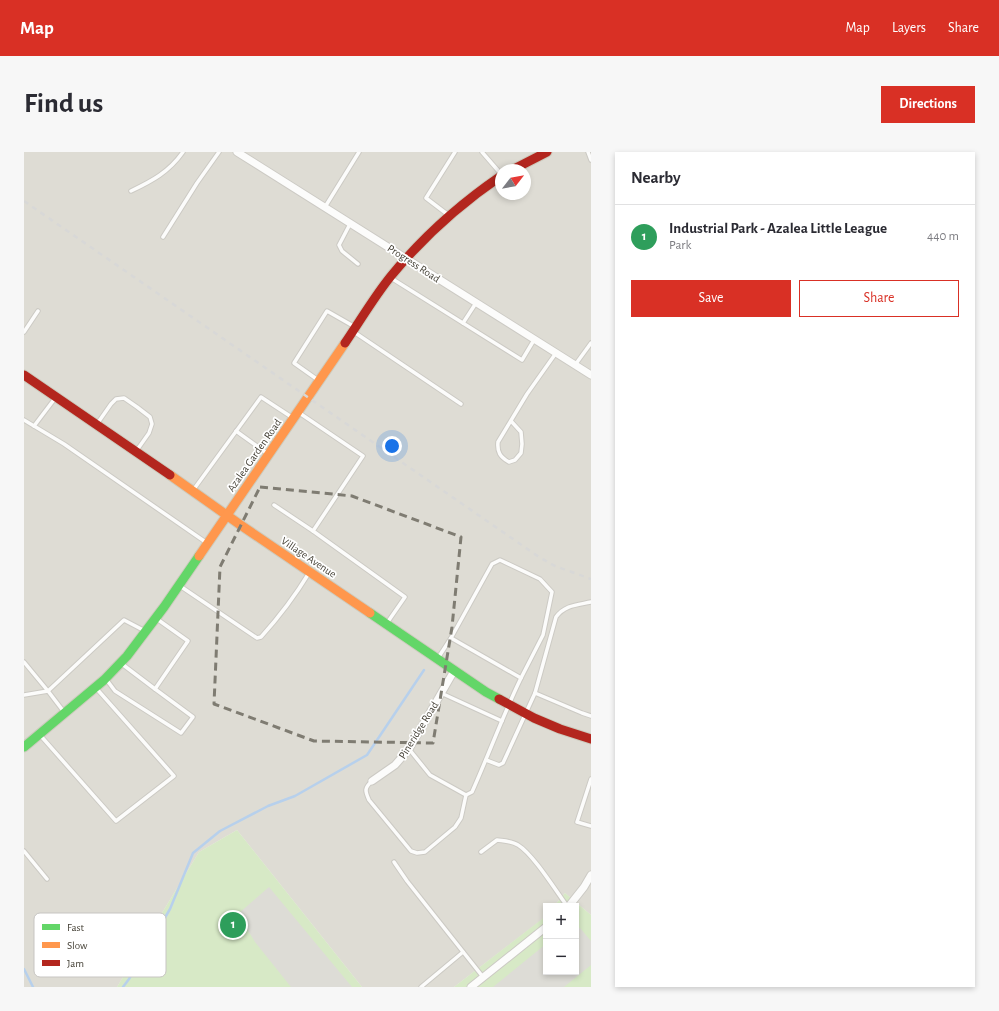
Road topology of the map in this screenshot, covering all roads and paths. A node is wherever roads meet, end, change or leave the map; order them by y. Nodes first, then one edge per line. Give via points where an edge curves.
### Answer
1 (183, 152) edge
2 (219, 152) edge
3 (237, 152) edge
4 (359, 152) edge
5 (455, 152) edge
6 (482, 152) edge
7 (548, 152) edge
8 (588, 152) edge
9 (591, 160) edge
10 (524, 164) edge
11 (495, 168) edge
12 (495, 179) edge
13 (131, 191) dead end
14 (326, 207) junction
15 (448, 215) junction
16 (350, 223) junction
17 (163, 237) dead end
18 (406, 258) junction
19 (358, 264) dead end
20 (390, 277) junction
21 (476, 303) junction
22 (38, 311) dead end
23 (463, 323) junction
24 (355, 329) junction
25 (24, 332) edge
26 (535, 340) junction
27 (591, 343) edge
28 (556, 353) junction
29 (576, 365) junction
30 (24, 375) edge
31 (591, 375) edge
32 (320, 381) junction
33 (56, 396) junction
34 (461, 404) dead end
35 (296, 415) junction
36 (24, 420) edge
37 (511, 421) junction
38 (97, 424) junction
39 (34, 426) junction
40 (236, 431) junction
41 (136, 451) junction
42 (269, 454) junction
43 (193, 491) junction
44 (274, 505) dead end
45 (227, 515) junction
46 (313, 531) junction
47 (208, 543) junction
48 (310, 571) junction
49 (179, 586) junction
50 (591, 602) edge
51 (156, 618) junction
52 (386, 624) junction
53 (146, 632) junction
54 (451, 638) junction
55 (438, 660) junction
56 (24, 662) edge
57 (120, 663) junction
58 (454, 671) junction
59 (105, 678) junction
60 (521, 678) junction
61 (96, 687) junction
62 (155, 689) junction
63 (48, 691) junction
64 (441, 693) junction
65 (535, 693) junction
66 (24, 695) edge
67 (508, 704) junction
68 (526, 713) junction
69 (65, 714) junction
70 (591, 716) edge
71 (502, 720) junction
72 (40, 734) junction
73 (591, 739) edge
74 (24, 747) edge
75 (409, 749) junction
76 (486, 760) junction
77 (591, 779) edge
78 (372, 781) joint
79 (466, 795) junction
80 (591, 826) edge
81 (24, 851) edge
82 (481, 852) dead end
83 (394, 862) dead end
84 (591, 875) edge
85 (48, 879) dead end
86 (566, 903) edge
87 (571, 903) edge
88 (543, 929) edge
89 (463, 952) junction
90 (483, 977) junction
91 (421, 987) edge
92 (471, 987) edge

1 - 13 lane via 158,178
2 - 17 lane
3 - 14 street, Progress Road
4 - 14 lane
5 - 15 lane via 426,198
6 - 11 lane
7 - 10 main road
8 - 9 lane
12 - 15 main road, Azalea Garden Road
14 - 16 street, Progress Road
15 - 18 main road, Azalea Garden Road
16 - 18 street, Progress Road
16 - 19 lane via 339,245 342,251
18 - 20 main road, Azalea Garden Road
18 - 21 street, Progress Road
20 - 23 lane
20 - 24 main road, Azalea Garden Road
21 - 23 lane
21 - 26 street, Progress Road
22 - 25 lane
23 - 26 lane via 522,360
24 - 32 main road, Azalea Garden Road
24 - 32 lane via 328,311 294,363
24 - 34 lane
26 - 28 street, Progress Road
27 - 29 lane
28 - 29 street, Progress Road
28 - 37 lane
29 - 31 street, Progress Road
30 - 33 main road, Village Avenue
32 - 35 main road, Azalea Garden Road
33 - 38 main road, Village Avenue
33 - 39 lane
35 - 40 lane via 261,397
35 - 42 main road, Azalea Garden Road
35 - 46 lane via 363,456
36 - 39 lane
37 - 37 lane via 498,442 497,449 503,459 509,462 521,453 522,444 521,432
38 - 41 main road, Village Avenue
38 - 41 lane via 116,399 124,398 137,407 150,417 152,424
39 - 47 lane
40 - 42 lane
40 - 43 lane
41 - 43 main road, Village Avenue
42 - 45 main road, Azalea Garden Road
43 - 45 main road, Village Avenue
44 - 46 lane
45 - 47 main road, Azalea Garden Road
45 - 48 main road, Village Avenue
46 - 52 lane via 405,597
47 - 49 main road, Azalea Garden Road
48 - 49 lane via 280,615 261,637 257,638
48 - 52 main road, Village Avenue
49 - 51 main road, Azalea Garden Road
50 - 65 lane via 567,607 556,617
51 - 53 main road, Azalea Garden Road
51 - 62 lane via 188,641
52 - 55 main road, Village Avenue
53 - 57 main road, Azalea Garden Road
53 - 63 lane via 124,620
54 - 55 lane
54 - 60 lane
54 - 60 lane via 492,564 500,560 540,579 552,592 551,598 543,635
55 - 58 main road, Village Avenue
56 - 63 lane
57 - 59 main road, Azalea Garden Road
57 - 62 lane
58 - 64 street, Pineridge Road
58 - 67 main road, Village Avenue
59 - 61 main road, Azalea Garden Road
59 - 62 lane via 115,691 181,733 193,717
60 - 67 lane
61 - 69 main road, Azalea Garden Road
61 - 72 lane via 174,776 116,821
63 - 66 lane
63 - 69 lane
64 - 71 lane
64 - 75 street, Pineridge Road
65 - 68 lane
65 - 70 lane
67 - 68 main road, Village Avenue
67 - 71 lane
68 - 73 main road, Village Avenue via 560,729
68 - 76 lane via 503,763 499,765
69 - 72 main road, Azalea Garden Road
71 - 76 lane
72 - 74 main road, Azalea Garden Road
75 - 78 street, Pineridge Road via 394,765
75 - 79 lane via 430,775
76 - 79 lane via 472,792
77 - 80 lane via 577,822
78 - 79 lane via 365,790 369,800 411,851 417,853 425,852 455,827 462,818
81 - 85 lane
82 - 86 lane via 497,840 518,845 530,855
83 - 89 lane
84 - 87 street
88 - 90 street
89 - 90 lane
89 - 91 lane
90 - 92 street

